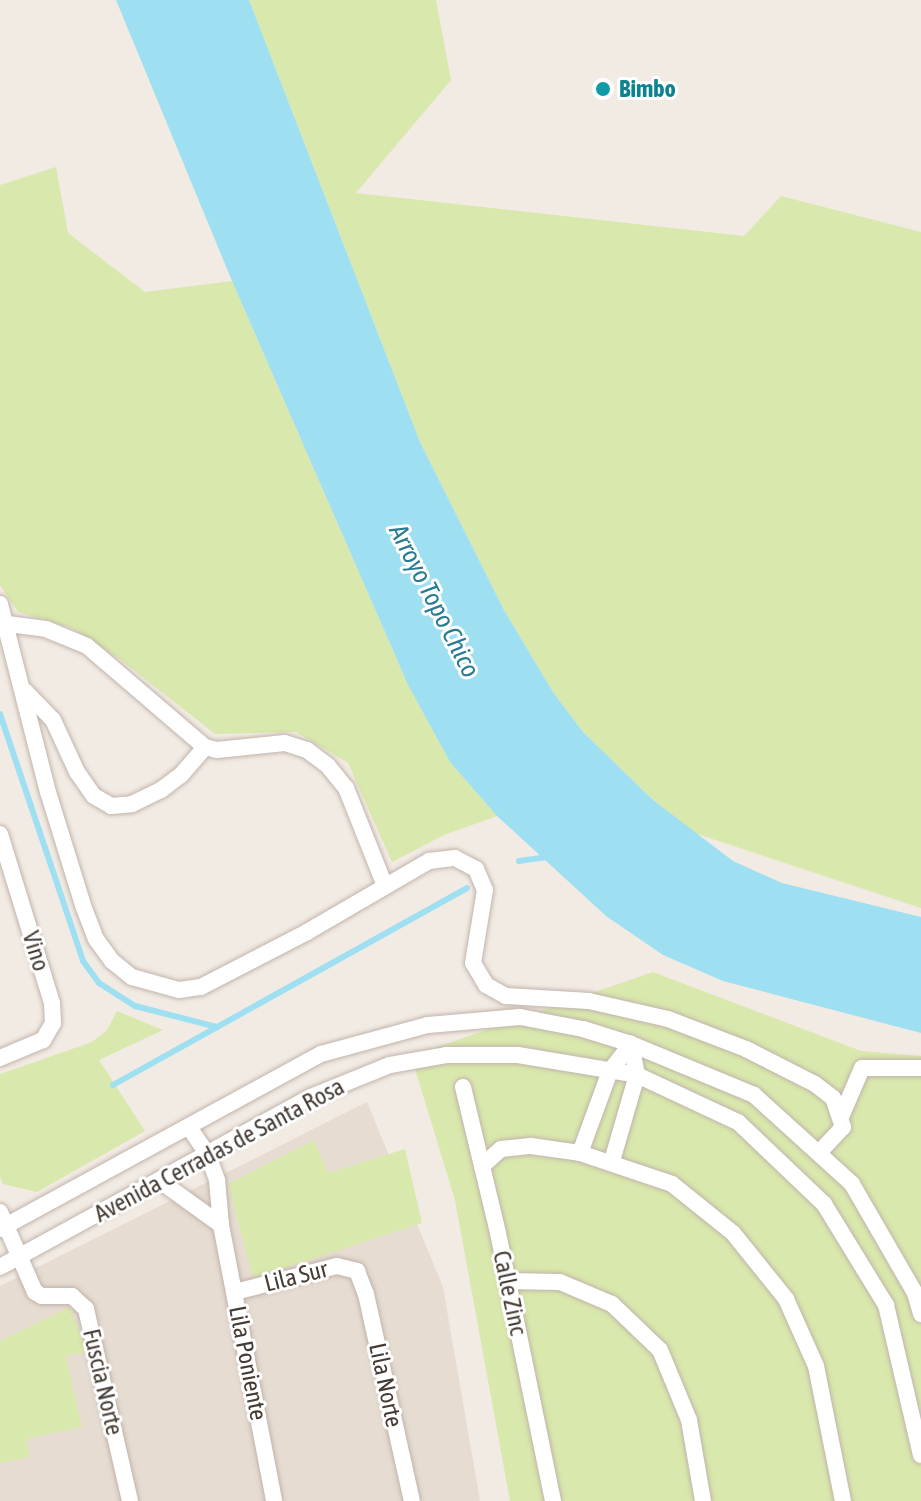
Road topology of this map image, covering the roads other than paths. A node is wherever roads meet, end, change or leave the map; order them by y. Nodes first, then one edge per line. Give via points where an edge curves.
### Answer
1 (0, 604) edge
2 (4, 622) edge
3 (25, 691) junction
4 (205, 747) junction
5 (0, 834) edge
6 (385, 886) junction
7 (631, 1044) junction
8 (0, 1058) edge
9 (921, 1068) edge
10 (610, 1071) junction
11 (637, 1075) junction
12 (463, 1087) dead end
13 (841, 1117) junction
14 (189, 1127) junction
15 (580, 1153) junction
16 (819, 1153) junction
17 (208, 1155) junction
18 (612, 1161) junction
19 (482, 1166) junction
20 (160, 1181) junction
21 (2, 1222) edge
22 (221, 1225) junction
23 (20, 1257) junction
24 (0, 1267) edge
25 (357, 1271) joint
26 (508, 1281) junction
27 (235, 1292) junction
28 (921, 1314) edge
29 (921, 1455) edge
30 (130, 1501) edge
31 (274, 1501) edge
32 (412, 1501) edge
33 (553, 1501) edge
34 (703, 1501) edge
35 (843, 1501) edge

1 - 2 street
2 - 3 street
2 - 4 street via 46,629 87,646
3 - 4 street via 53,720 94,796 111,806 132,804 161,790
3 - 6 street via 48,792 84,908 96,939 132,977 179,990 201,987
4 - 6 street via 285,743 307,750 328,766 346,788
5 - 8 street, Vino via 52,1003 53,1023 43,1040
6 - 13 street via 429,861 455,858 471,865 485,890 473,963 486,985 506,996 589,1001 668,1019 746,1049 815,1084 833,1098
7 - 10 street
7 - 11 street
7 - 14 street, Avenida Cerradas de Santa Rosa via 520,1017 428,1025 321,1054
7 - 16 street, Avenida Cerradas de Santa Rosa via 754,1095
9 - 13 street via 862,1068
10 - 11 street, Avenida Cerradas de Santa Rosa
10 - 15 street
10 - 17 street, Avenida Cerradas de Santa Rosa via 518,1055 446,1055 390,1065 333,1087
11 - 18 street
11 - 29 street, Avenida Cerradas de Santa Rosa via 738,1122 824,1204 886,1305
12 - 19 street, Calle Zinc
13 - 16 street via 843,1127
14 - 17 street
14 - 21 street, Avenida Cerradas de Santa Rosa
15 - 18 street
15 - 19 street via 531,1146 501,1149
16 - 28 street, Avenida Cerradas de Santa Rosa via 852,1184 915,1293
17 - 20 street, Avenida Cerradas de Santa Rosa
17 - 22 street via 217,1180
18 - 35 street via 672,1184 733,1233 786,1299 816,1366
19 - 26 street, Calle Zinc
20 - 22 street
20 - 23 street, Avenida Cerradas de Santa Rosa
21 - 23 street
22 - 27 street, Lila Poniente
23 - 24 street, Avenida Cerradas de Santa Rosa
23 - 30 street, Fuscia Norte via 35,1292 72,1296 86,1309
25 - 27 street, Lila Sur via 337,1266
25 - 32 street, Lila Norte
26 - 33 street, Calle Zinc
26 - 34 street via 560,1282 612,1304 660,1350 689,1420
27 - 31 street, Lila Poniente

